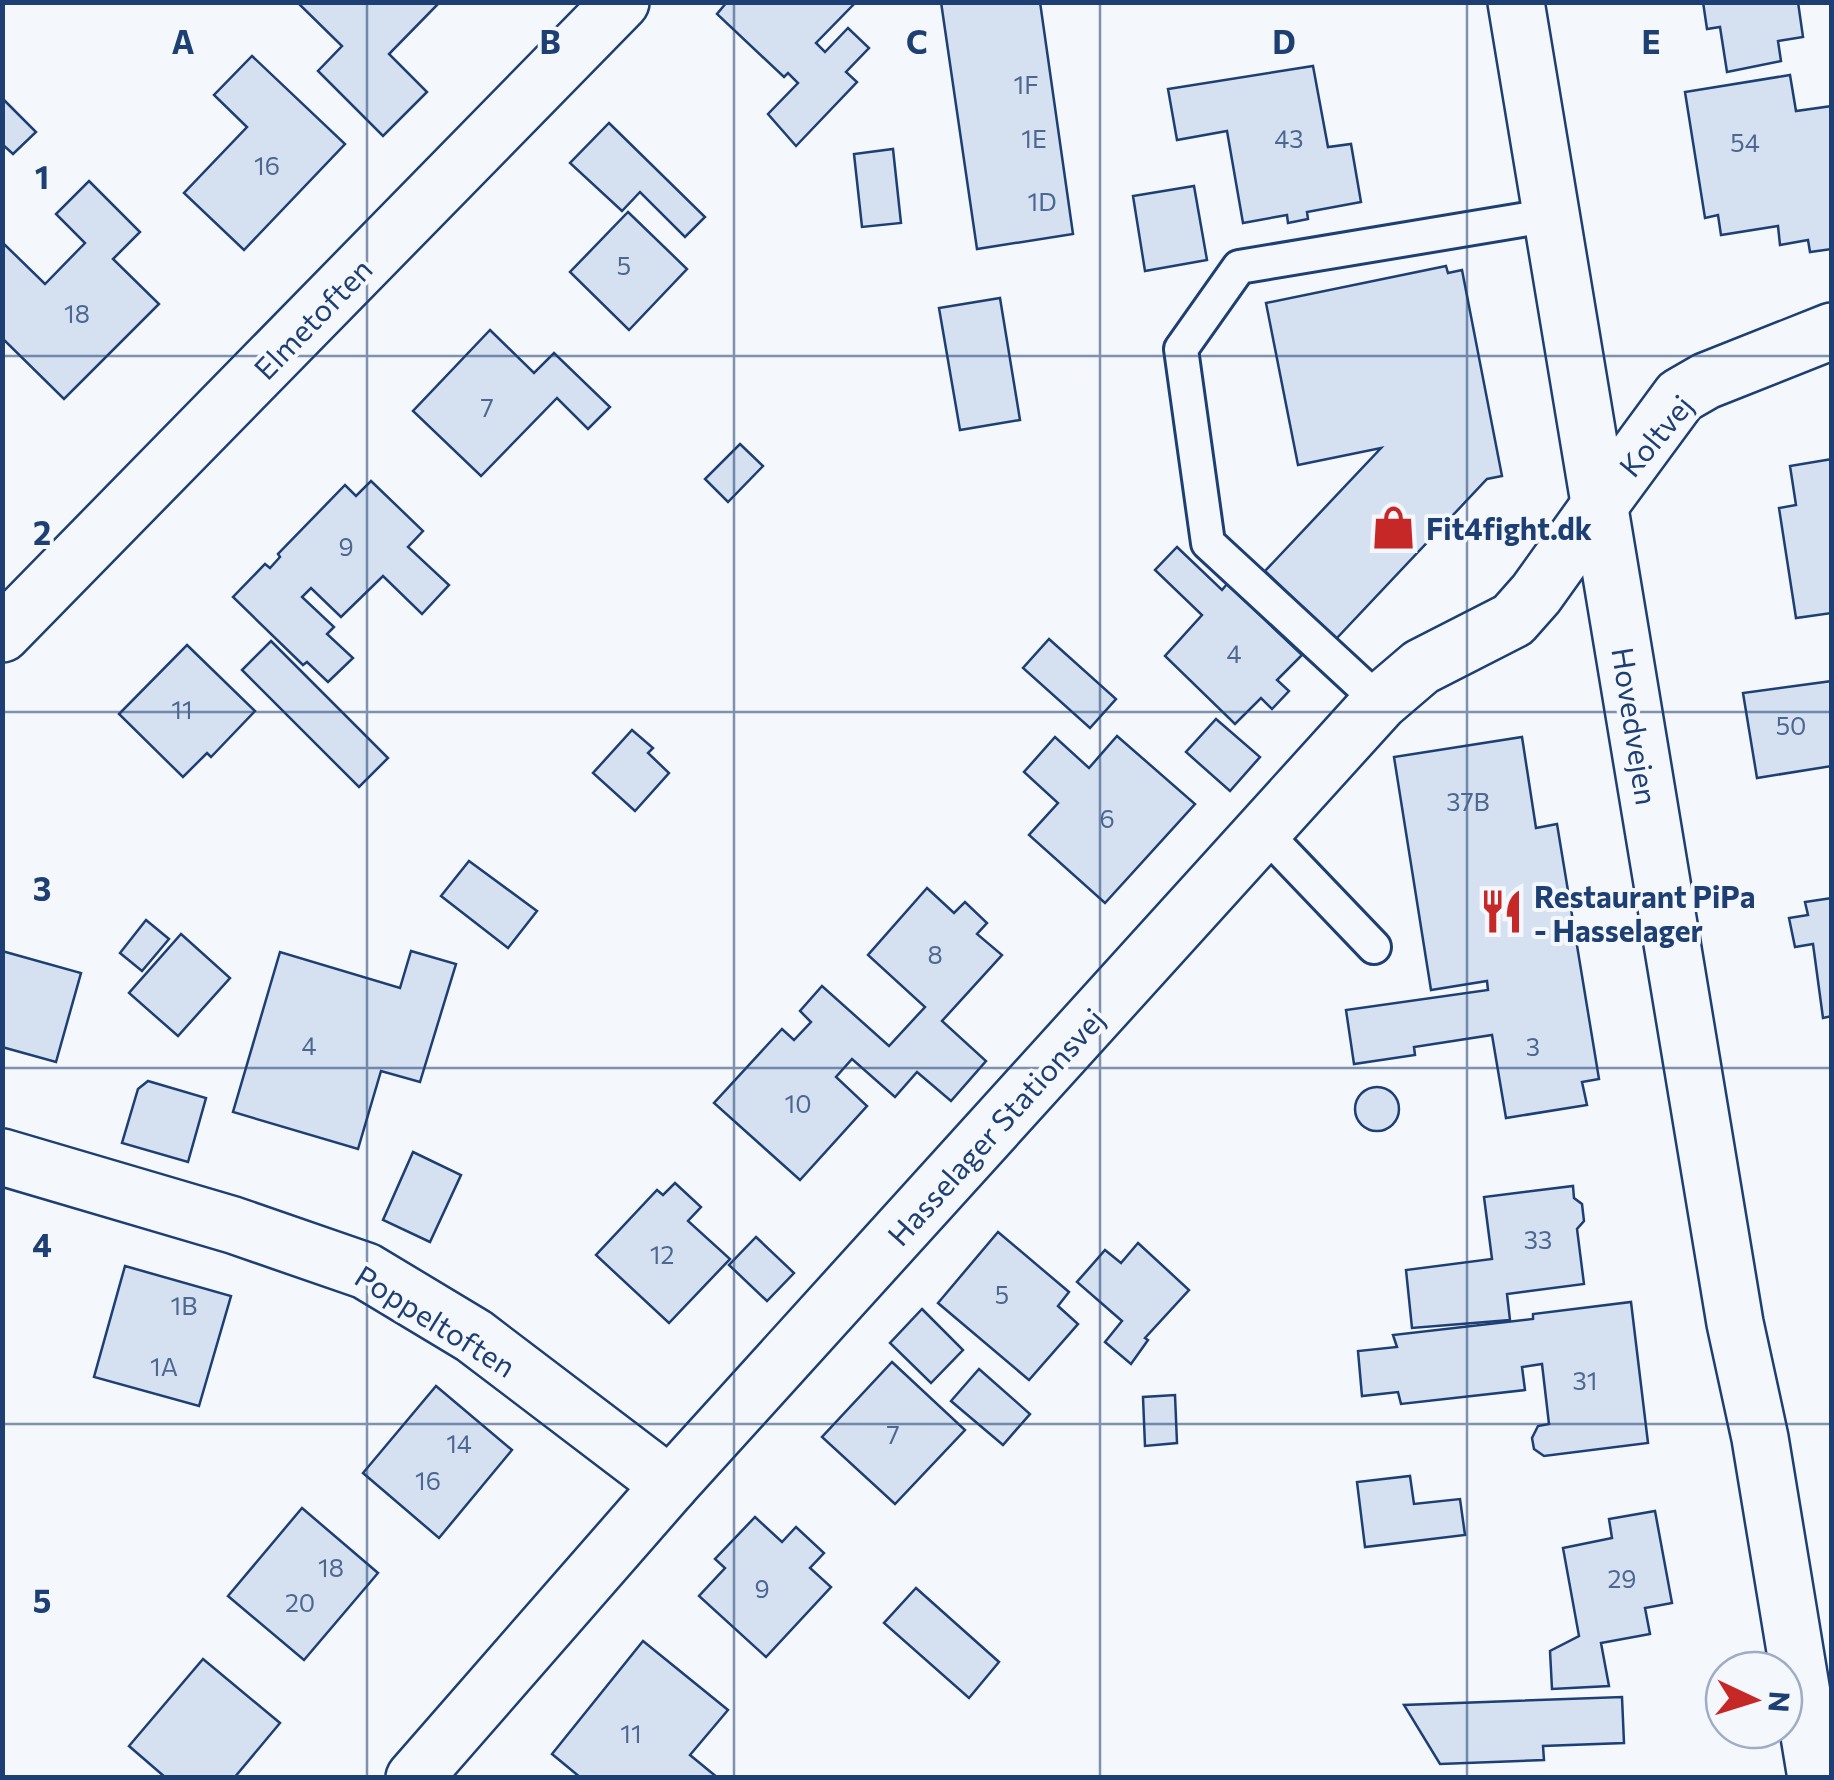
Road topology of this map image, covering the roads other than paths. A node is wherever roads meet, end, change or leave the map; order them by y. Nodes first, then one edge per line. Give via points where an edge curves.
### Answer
1 (621, 2) edge
2 (1516, 2) edge
3 (1552, 215) junction
4 (1832, 331) edge
5 (1599, 506) junction
6 (2, 634) edge
7 (1380, 702) junction
8 (1263, 830) junction
9 (1374, 947) dead end
10 (5, 1167) edge
11 (1762, 1448) junction
12 (670, 1485) junction
13 (1832, 1680) edge
14 (414, 1778) edge
15 (1816, 1778) edge

1 - 6 street, Elmetoften
2 - 3 street, Hovedvejen
3 - 5 street, Hovedvejen
3 - 7 lane via 1240,267 1181,348 1208,542
4 - 5 street, Koltvej via 1680,396
5 - 7 street, Hasselager Stationsvej via 1513,620 1422,668
5 - 11 street, Hovedvejen via 1735,1323
7 - 8 street, Hasselager Stationsvej
8 - 9 lane
8 - 12 street, Hasselager Stationsvej
10 - 12 street, Poppeltoften via 233,1225 366,1270 474,1336
11 - 13 street, Hovedvejen
11 - 15 street, Hovedvejen
12 - 14 street, Hasselager Stationsvej

